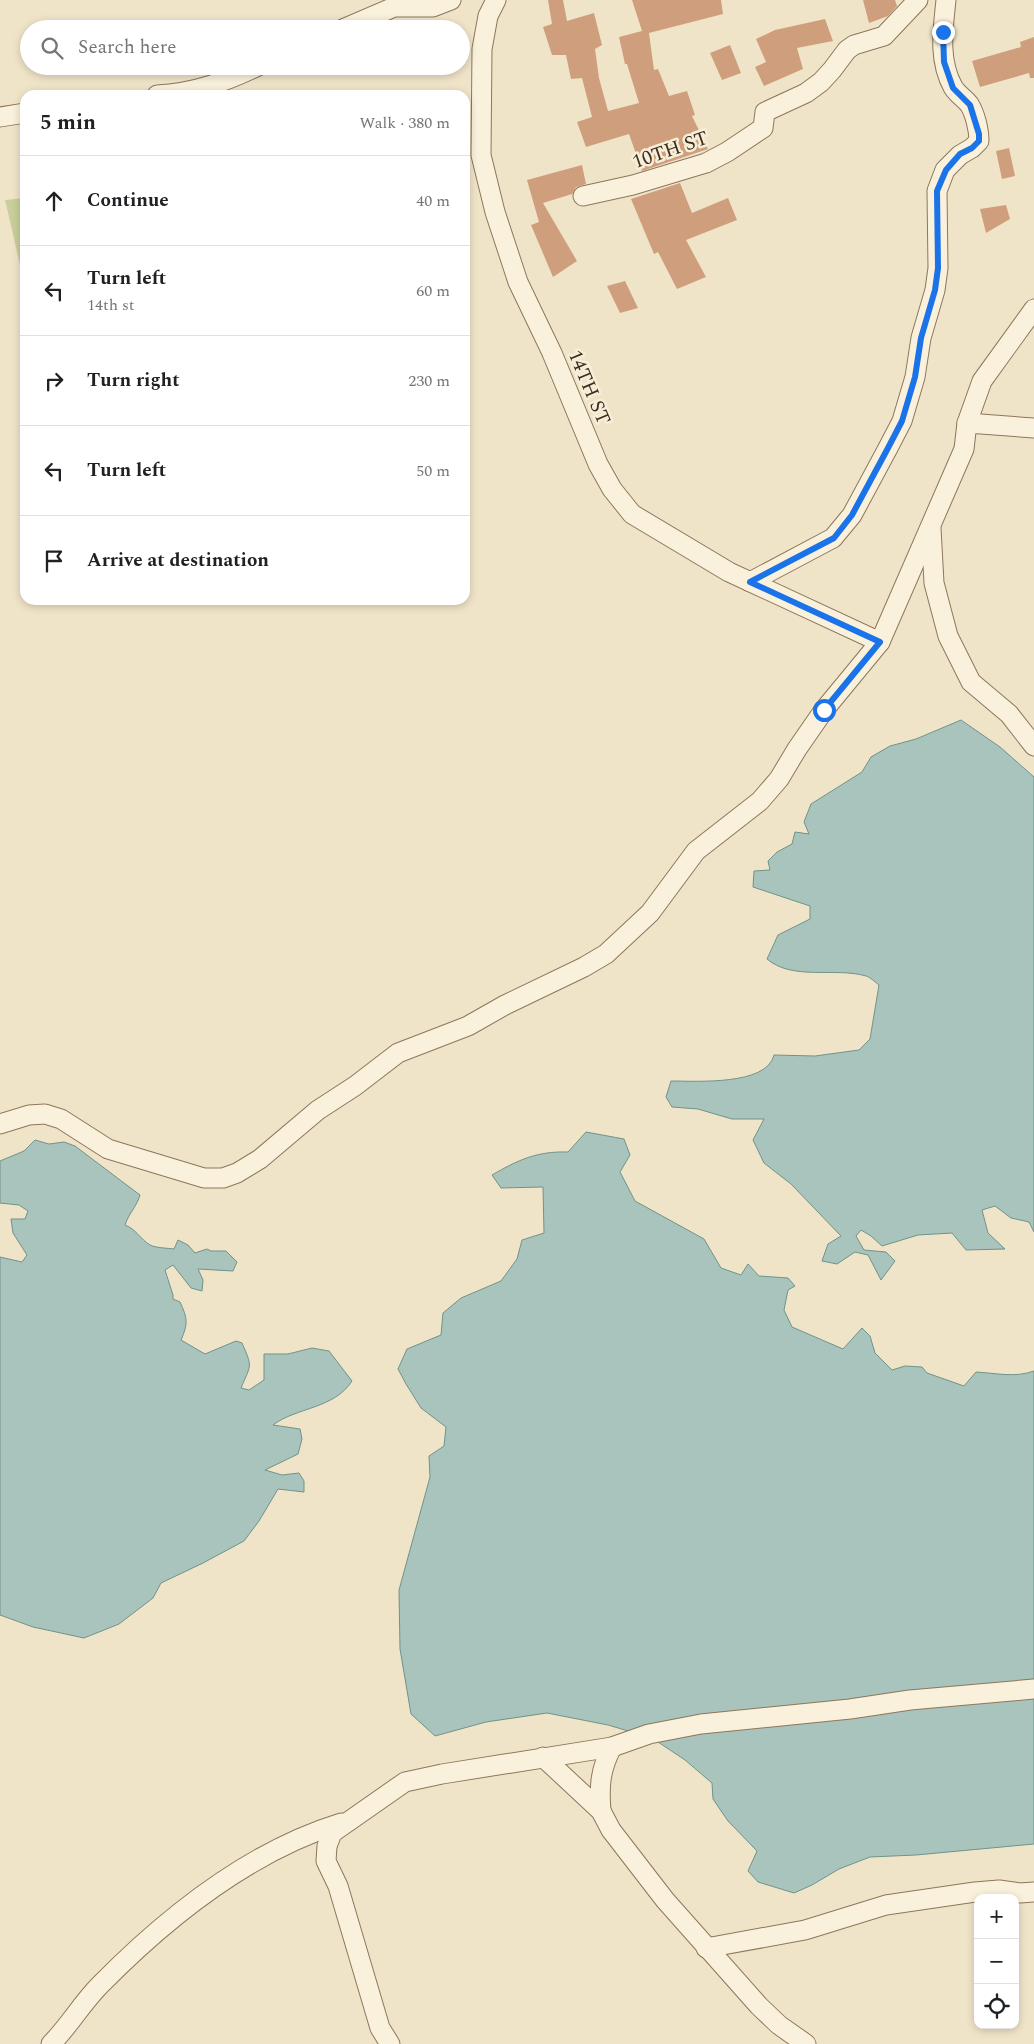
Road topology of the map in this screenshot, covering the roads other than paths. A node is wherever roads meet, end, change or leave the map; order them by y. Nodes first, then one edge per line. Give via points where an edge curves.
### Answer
1 (451, 0) edge
2 (496, 0) edge
3 (918, 0) edge
4 (946, 0) edge
5 (364, 20) edge
6 (238, 75) edge
7 (191, 90) edge
8 (20, 114) edge
9 (0, 117) edge
10 (584, 196) dead end
11 (1034, 309) edge
12 (967, 423) junction
13 (1034, 428) edge
14 (931, 522) junction
15 (750, 582) junction
16 (880, 642) junction
17 (1034, 746) edge
18 (0, 1124) edge
19 (1034, 1689) edge
20 (612, 1746) junction
21 (543, 1757) junction
22 (601, 1811) junction
23 (347, 1822) junction
24 (1034, 1892) edge
25 (706, 1948) junction
26 (51, 2044) edge
27 (390, 2044) edge
28 (806, 2044) edge

1 - 5 street via 433,7 394,7
2 - 15 street, 14TH ST via 488,16 482,49 481,155 495,212 518,282 612,489 632,514
3 - 10 street, 10TH ST via 884,36 847,50 821,82 766,112 764,128 714,160
4 - 15 street via 944,62 953,88 970,105 979,141 960,154 946,170 937,191 936,282 902,421 852,515 834,538
6 - 7 street via 219,84
8 - 9 street
11 - 12 street via 982,381
12 - 13 street
12 - 14 street via 964,448
14 - 16 street
14 - 17 street via 934,583 948,636 972,682 1009,714
15 - 16 street, 14TH ST
16 - 18 street via 824,710 779,779 760,801 696,851 650,913 606,954 468,1026 398,1053 318,1110 260,1159 237,1173 223,1178 204,1178 108,1149 60,1119 45,1114
19 - 20 street via 701,1724 649,1734
20 - 21 street
20 - 22 street via 603,1763 599,1788
21 - 22 street
21 - 23 street via 406,1782
22 - 25 street via 611,1830
23 - 26 street via 323,1829 254,1861 215,1886 98,1986
23 - 27 street via 332,1833 326,1861 338,1886 380,2028
24 - 25 street via 975,1892 886,1905 805,1930
25 - 28 street via 772,2019

